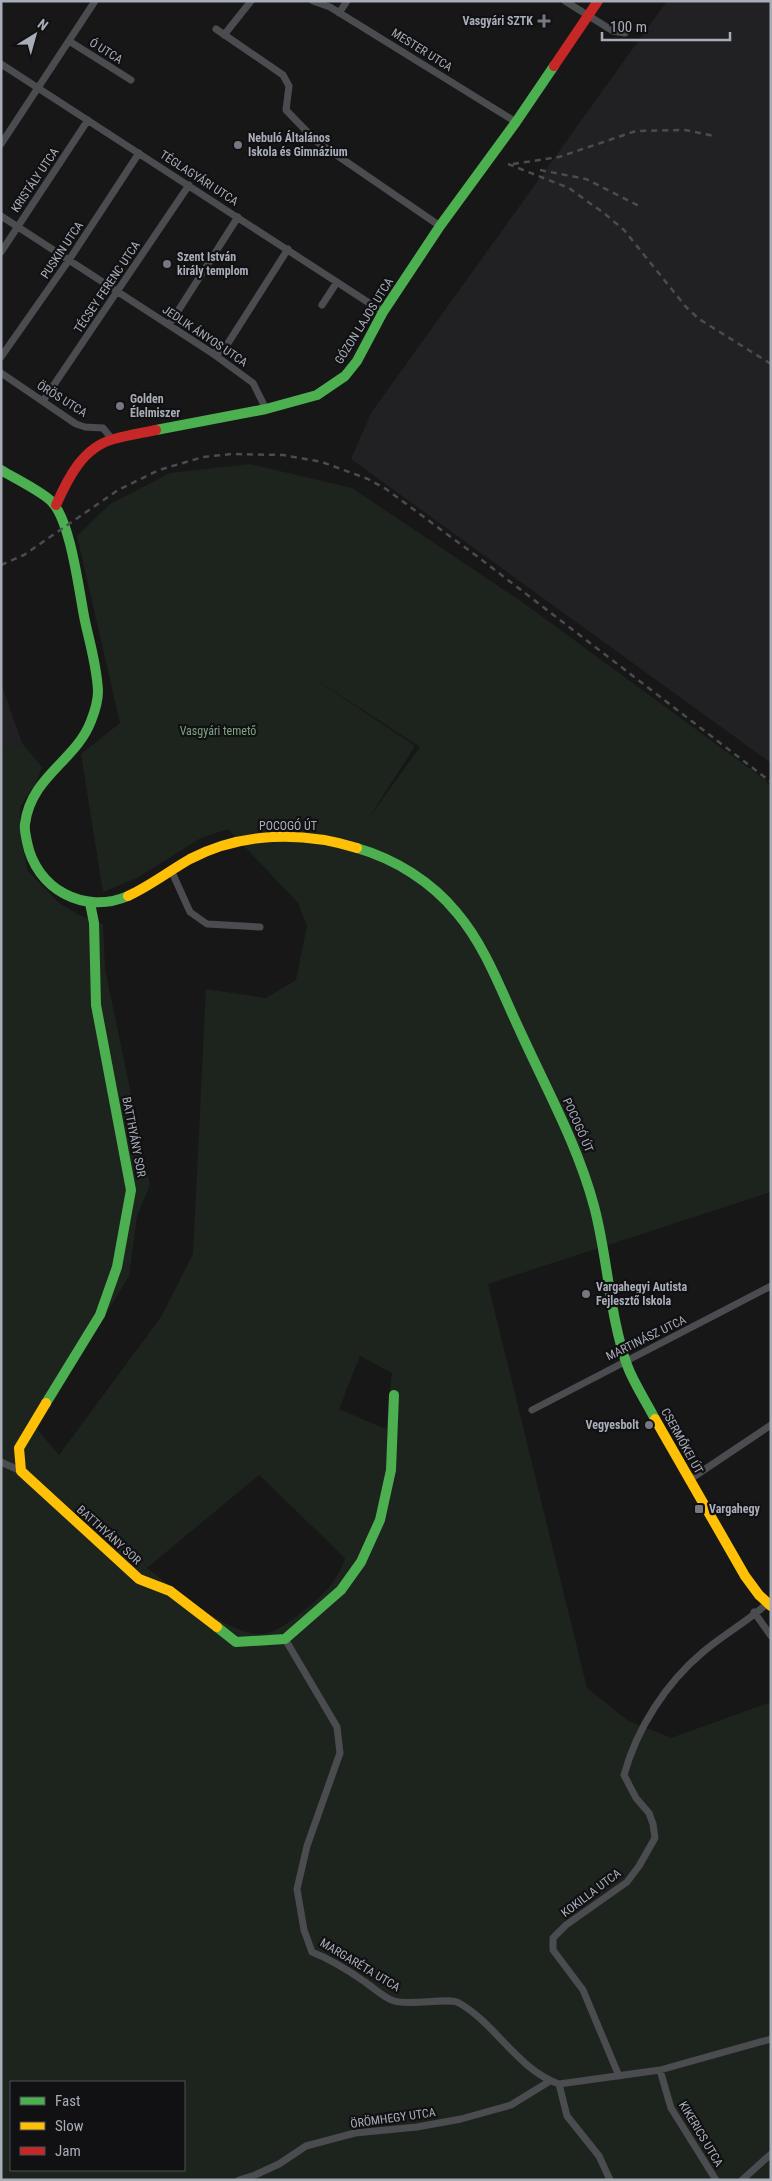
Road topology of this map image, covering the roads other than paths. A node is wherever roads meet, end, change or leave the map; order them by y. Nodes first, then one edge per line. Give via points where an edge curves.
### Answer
1 (95, 1) edge
2 (251, 1) edge
3 (313, 1) edge
4 (347, 1) edge
5 (565, 1) edge
6 (598, 1) edge
7 (339, 13) junction
8 (588, 16) junction
9 (216, 29) dead end
10 (625, 33) dead end
11 (224, 35) junction
12 (69, 41) junction
13 (1, 64) edge
14 (130, 80) dead end
15 (38, 88) junction
16 (88, 120) junction
17 (516, 122) junction
18 (1, 144) edge
19 (139, 153) junction
20 (189, 185) junction
21 (1, 216) edge
22 (238, 217) junction
23 (18, 226) junction
24 (440, 226) junction
25 (288, 249) junction
26 (1, 252) edge
27 (69, 260) junction
28 (337, 282) junction
29 (118, 292) junction
30 (322, 305) dead end
31 (383, 312) junction
32 (169, 325) junction
33 (212, 353) junction
34 (1, 357) edge
35 (1, 373) edge
36 (43, 402) junction
37 (266, 409) junction
38 (112, 438) junction
39 (1, 470) edge
40 (56, 505) junction
41 (171, 870) junction
42 (90, 903) junction
43 (260, 926) dead end
44 (606, 1272) joint
45 (771, 1286) edge
46 (626, 1360) junction
47 (394, 1395) dead end
48 (532, 1410) dead end
49 (771, 1425) edge
50 (1, 1462) edge
51 (21, 1471) junction
52 (689, 1480) junction
53 (770, 1603) edge
54 (754, 1612) junction
55 (771, 1636) edge
56 (285, 1638) junction
57 (771, 2039) edge
58 (660, 2070) junction
59 (619, 2076) junction
60 (550, 2081) junction
61 (559, 2084) junction
62 (771, 2154) edge
63 (239, 2180) edge
64 (610, 2180) edge
65 (716, 2180) edge
66 (742, 2180) edge

1 - 12 street
2 - 11 street
3 - 7 street, MESTER UTCA
4 - 7 street
5 - 8 street
6 - 8 street, GÓZON LAJOS UTCA
7 - 17 street, MESTER UTCA
8 - 10 street via 613,31
8 - 17 street, GÓZON LAJOS UTCA
9 - 11 street
11 - 24 street via 283,75 289,86 286,110 316,141
12 - 14 street, Ó UTCA
12 - 15 street
13 - 15 street, TÉGLAGYÁRI UTCA
15 - 16 street, TÉGLAGYÁRI UTCA
15 - 18 street
16 - 19 street, TÉGLAGYÁRI UTCA
16 - 23 street, KRISTÁLY UTCA
17 - 24 street, GÓZON LAJOS UTCA
19 - 20 street, TÉGLAGYÁRI UTCA
19 - 27 street, PUSKIN UTCA
20 - 22 street, TÉGLAGYÁRI UTCA
20 - 29 street, TÉCSEY FERENC UTCA
21 - 23 street, JEDLIK ÁNYOS UTCA
22 - 25 street, TÉGLAGYÁRI UTCA
22 - 32 street
23 - 26 street, KRISTÁLY UTCA
23 - 27 street, JEDLIK ÁNYOS UTCA
24 - 31 street, GÓZON LAJOS UTCA
25 - 28 street, TÉGLAGYÁRI UTCA
25 - 33 street via 223,351
27 - 29 street, JEDLIK ÁNYOS UTCA
27 - 34 street, PUSKIN UTCA
28 - 30 street
28 - 31 street, TÉGLAGYÁRI UTCA
29 - 32 street, JEDLIK ÁNYOS UTCA
29 - 36 street, TÉCSEY FERENC UTCA
31 - 37 street, GÓZON LAJOS UTCA via 357,361 345,376 317,395
32 - 33 street, JEDLIK ÁNYOS UTCA
33 - 37 street, JEDLIK ÁNYOS UTCA via 253,383
35 - 36 street, ÖRÖS UTCA
36 - 38 street, ÖRÖS UTCA via 76,424 102,428
37 - 38 street, GÓZON LAJOS UTCA
38 - 40 street, GÓZON LAJOS UTCA via 81,458
39 - 40 street
40 - 42 street, POCOGÓ ÚT via 65,528 78,586 93,660 97,701 85,734 32,796 25,827 27,844 44,878 67,896
41 - 42 street, POCOGÓ ÚT via 122,898
41 - 43 street via 190,912 207,924
41 - 44 street, POCOGÓ ÚT via 200,854 241,840 266,836 323,838 394,862 444,899 484,954 571,1139 595,1209
42 - 51 street, BATTHYÁNY SOR via 94,923 96,1004 131,1190 117,1266 100,1315 19,1448
44 - 46 street, CSERMŐKEI ÚT
45 - 46 street, MARTINÁSZ UTCA
46 - 48 street, MARTINÁSZ UTCA
46 - 52 street, CSERMŐKEI ÚT
47 - 56 street via 391,1470 380,1520 361,1562 341,1590
49 - 52 street
50 - 51 street, BATTHYÁNY SOR
51 - 56 street, BATTHYÁNY SOR via 139,1579 170,1591 236,1642
52 - 53 street, CSERMŐKEI ÚT via 745,1576
53 - 54 street, KOKILLA UTCA
54 - 55 street
54 - 59 street, KOKILLA UTCA via 681,1671 640,1730 624,1775 636,1798 649,1812 655,1838 639,1866 627,1882 552,1938 554,1950 583,1990
56 - 60 street, MARGARÉTA UTCA via 337,1727 340,1753 307,1846 297,1889 304,1930 312,1952 337,1963 393,2001 419,2004 456,2001 476,2013 505,2045
57 - 58 street
58 - 59 street
58 - 65 street, KIKERICS UTCA via 671,2108
59 - 61 street
60 - 61 street
60 - 63 street, ÖRÖMHEGY UTCA via 511,2105 461,2119 355,2133 306,2146 280,2164
61 - 64 street via 568,2116 599,2156
62 - 66 street

